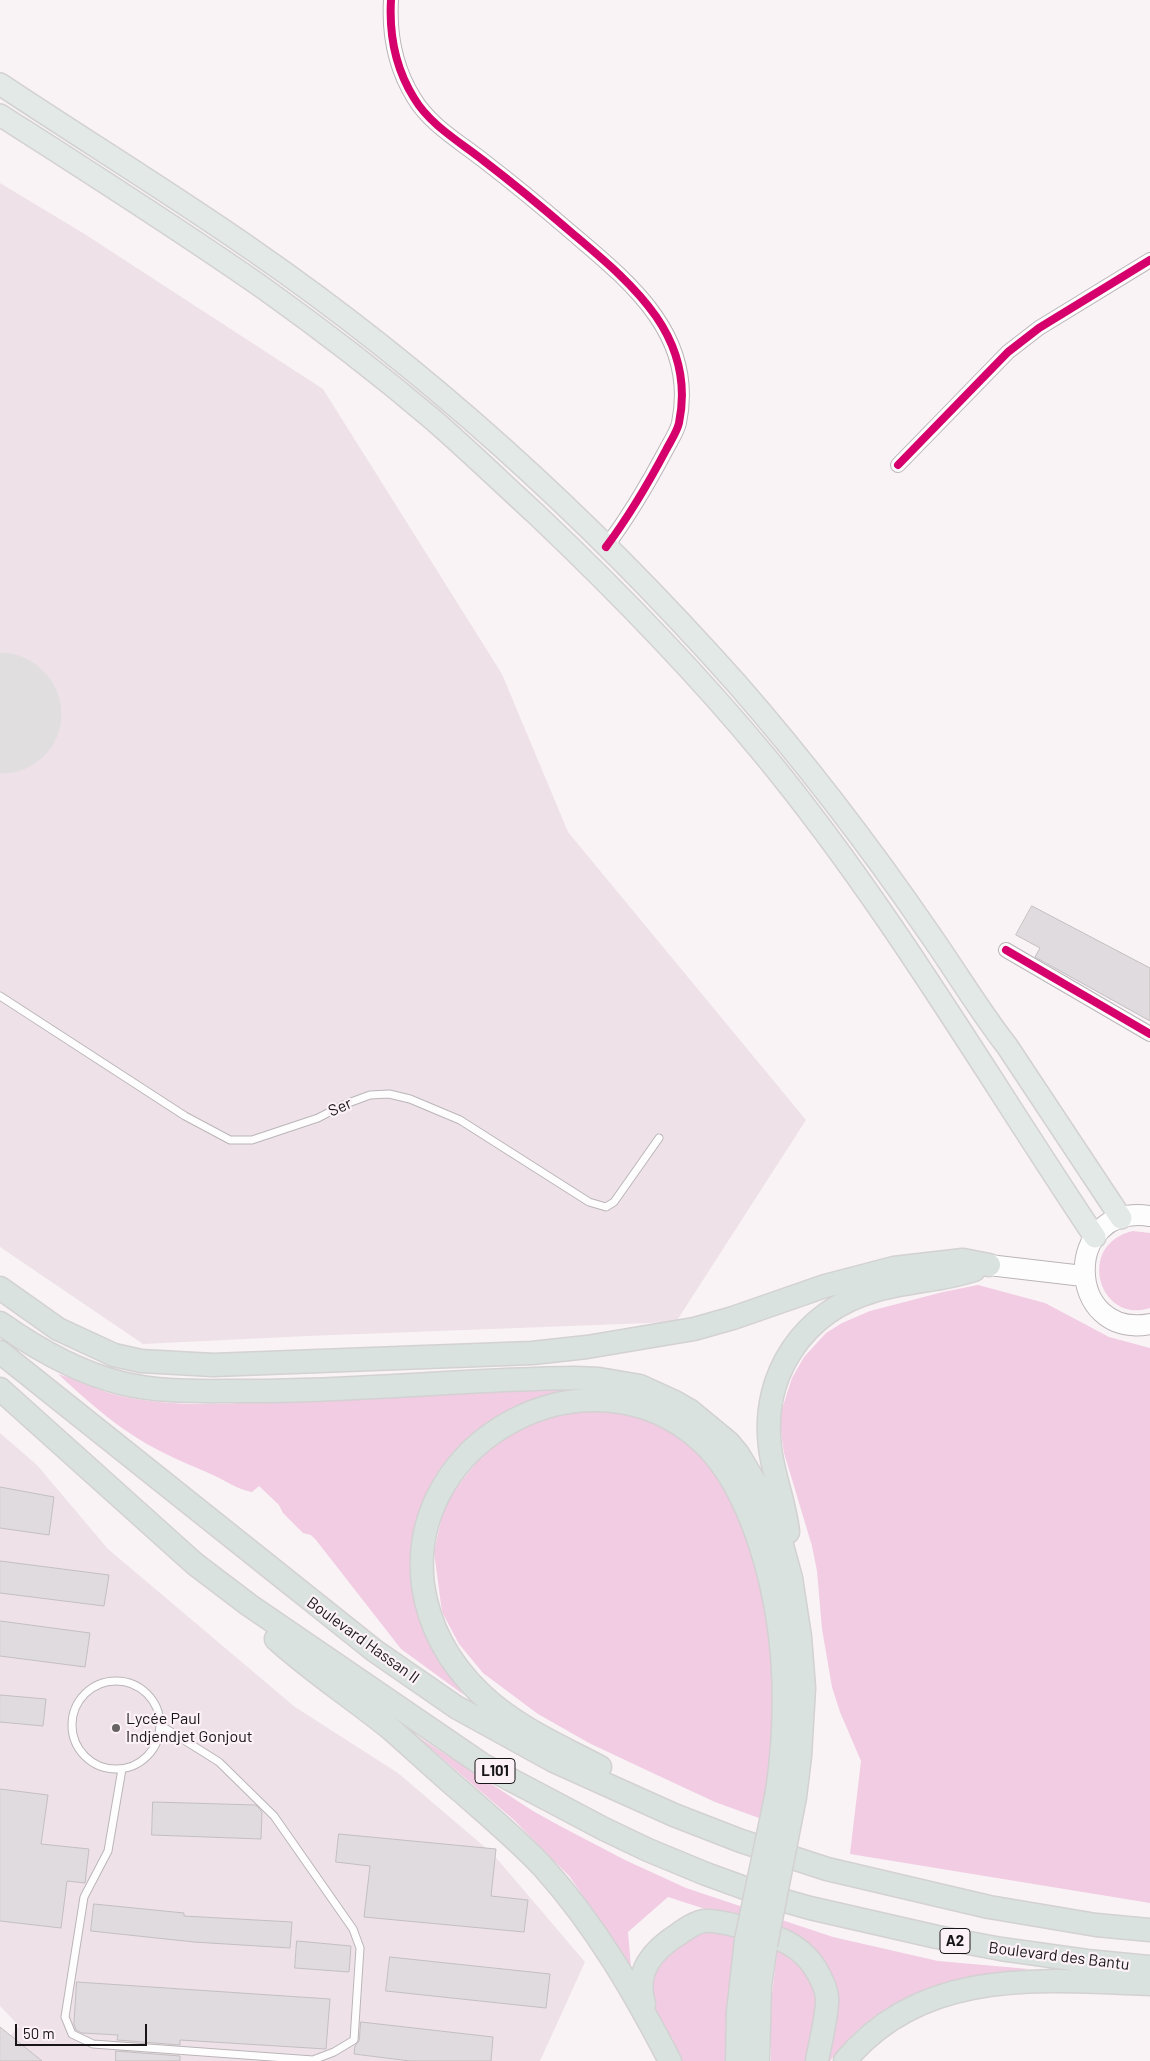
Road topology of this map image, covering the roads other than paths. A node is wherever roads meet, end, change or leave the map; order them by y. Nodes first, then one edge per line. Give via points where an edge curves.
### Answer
1 (391, 0) edge
2 (0, 84) edge
3 (0, 114) edge
4 (1150, 260) edge
5 (898, 465) dead end
6 (606, 547) junction
7 (1006, 950) dead end
8 (0, 996) edge
9 (1150, 1034) edge
10 (659, 1138) dead end
11 (1150, 1216) edge
12 (1121, 1218) junction
13 (1095, 1237) junction
14 (989, 1265) junction
15 (1083, 1276) junction
16 (0, 1288) edge
17 (0, 1323) edge
18 (1150, 1324) edge
19 (0, 1352) edge
20 (0, 1389) edge
21 (791, 1578) junction
22 (249, 1605) junction
23 (160, 1725) junction
24 (122, 1769) junction
25 (786, 1794) junction
26 (660, 1808) junction
27 (764, 1895) joint
28 (1150, 1930) edge
29 (756, 1942) junction
30 (1150, 1967) edge
31 (1150, 1984) edge
32 (649, 2020) junction
33 (670, 2061) edge
34 (737, 2061) edge
35 (758, 2061) edge
36 (817, 2061) edge
37 (844, 2061) edge

1 - 6 street via 395,51 402,75 415,99 435,123 538,204 628,282 654,313 673,348 682,390 678,426 626,520
2 - 6 main road via 253,250 364,332 470,418
3 - 13 main road via 259,286 357,359 430,417 606,582 746,733 845,858 931,983
4 - 5 street via 1038,328 1008,352
6 - 12 main road via 699,642 783,738 868,846
7 - 9 street
8 - 10 lane, Ser via 185,1116 230,1140 252,1140 318,1118 370,1095 390,1094 460,1120 589,1202 606,1207 614,1202
11 - 12 main road
12 - 13 main road via 1107,1225
13 - 15 main road via 1088,1249
14 - 15 main road
14 - 16 highway via 962,1260 894,1268 825,1286 694,1329 587,1347 532,1353 213,1365 141,1361 114,1355 58,1330
14 - 21 highway via 940,1279 904,1283 850,1299 812,1324 796,1344 770,1399 769,1426 770,1446 787,1523
15 - 18 main road via 1096,1306 1109,1317 1124,1324
17 - 21 highway via 46,1353 81,1370 122,1383 192,1392 560,1378 599,1379 640,1386 689,1410 738,1454 777,1527
19 - 26 highway, Boulevard Hassan II via 375,1651 456,1707 554,1762
20 - 22 highway, Boulevard Hassan II / L101 via 195,1564
21 - 25 highway via 804,1688 800,1756
22 - 27 highway, Boulevard Hassan II / L101 via 483,1764 648,1850
22 - 32 highway via 262,1626 280,1643 391,1730 531,1854 595,1934
23 - 24 lane via 158,1738 145,1759
23 - 24 lane via 154,1702 135,1685 110,1682 98,1685 83,1696 73,1712 71,1725 78,1749 97,1766
23 - 24 lane via 219,1762 274,1816 353,1929 360,1948 354,2040 313,2060 93,2044 72,2034 65,2017 84,1897 108,1851
25 - 26 highway via 782,1746 782,1656 768,1572 749,1517 715,1456 671,1420 641,1406 599,1400 539,1409 507,1424 480,1444 442,1489 431,1512 423,1546 422,1577 428,1610 446,1652 490,1702 528,1729 629,1784
25 - 29 highway, bridge
26 - 28 highway, Boulevard Hassan II via 741,1841 869,1880 989,1907 1096,1925
27 - 30 highway, Boulevard des Bantu / A2 via 967,1943
29 - 34 highway via 738,2012
29 - 35 highway via 760,1986
31 - 37 highway via 1010,1982 962,1989 891,2020 857,2046
32 - 33 highway
32 - 36 highway via 640,1983 645,1966 660,1947 680,1933 703,1921 720,1922 793,1944 806,1955 818,1973 827,1997

